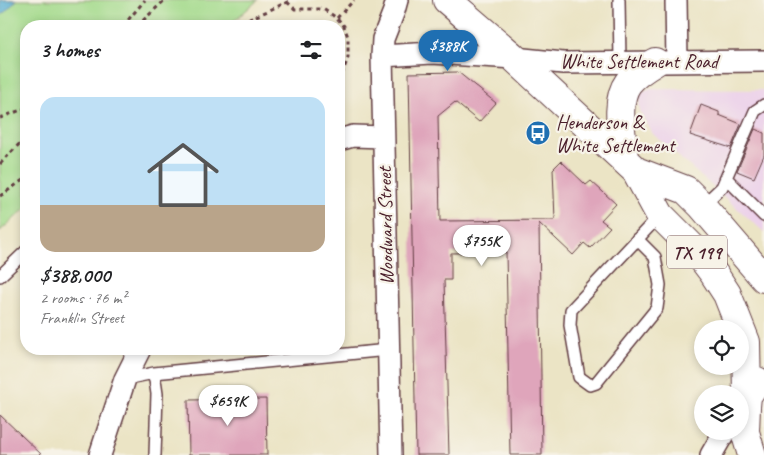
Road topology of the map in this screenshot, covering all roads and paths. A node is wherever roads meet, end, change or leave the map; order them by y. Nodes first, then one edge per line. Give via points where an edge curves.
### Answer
1 (145, 0) edge
2 (164, 0) edge
3 (292, 0) edge
4 (354, 0) edge
5 (396, 0) edge
6 (447, 0) edge
7 (619, 0) edge
8 (676, 0) edge
9 (287, 2) junction
10 (337, 18) joint
11 (128, 20) edge
12 (143, 20) edge
13 (247, 20) edge
14 (345, 29) edge
15 (382, 56) junction
16 (514, 58) junction
17 (764, 61) edge
18 (620, 62) junction
19 (666, 62) junction
20 (345, 66) edge
21 (764, 105) edge
22 (20, 110) edge
23 (0, 118) edge
24 (383, 137) junction
25 (345, 138) edge
26 (20, 143) edge
27 (0, 164) edge
28 (630, 165) junction
29 (726, 178) junction
30 (20, 182) edge
31 (0, 196) edge
32 (702, 206) junction
33 (660, 215) junction
34 (764, 216) edge
35 (637, 239) junction
36 (20, 257) edge
37 (761, 269) edge
38 (0, 276) edge
39 (388, 350) junction
40 (345, 354) edge
41 (137, 355) edge
42 (337, 355) edge
43 (764, 372) edge
44 (154, 373) junction
45 (125, 379) junction
46 (745, 385) edge
47 (749, 396) edge
48 (720, 440) edge
49 (747, 440) edge
50 (100, 455) edge
51 (155, 455) edge
52 (391, 455) edge
53 (711, 455) edge
54 (752, 455) edge

1 - 11 path
2 - 12 path
3 - 9 path
4 - 10 path
5 - 15 street, Woodward Street via 383,39
6 - 16 main road, TX 199
7 - 18 lane
8 - 19 street
9 - 10 path via 295,9 324,9
9 - 13 path
14 - 20 path via 348,58
15 - 16 street, White Settlement Road via 432,53
15 - 24 street, Woodward Street
16 - 18 street, White Settlement Road via 563,63
16 - 28 main road, TX 199
17 - 19 street, White Settlement Road
18 - 19 street, White Settlement Road
19 - 28 main road via 635,75 623,93 620,104
21 - 29 lane via 755,111
22 - 23 path
24 - 25 street
24 - 39 street, Woodward Street
26 - 27 path
28 - 32 main road, TX 199 via 686,190
28 - 33 main road, TX 199
29 - 32 lane via 722,187
29 - 34 lane
30 - 31 path
32 - 37 main road, TX 199
33 - 35 lane
33 - 46 main road, TX 199 via 698,253 727,294 746,342
35 - 35 lane via 571,310 570,325 579,377 590,384 596,383 657,308 660,284 655,258
36 - 38 lane
39 - 40 lane
39 - 52 street, Woodward Street
41 - 45 street
42 - 44 lane
43 - 47 main road
44 - 45 lane
44 - 51 lane via 157,394
45 - 50 street
48 - 53 street
49 - 54 main road

